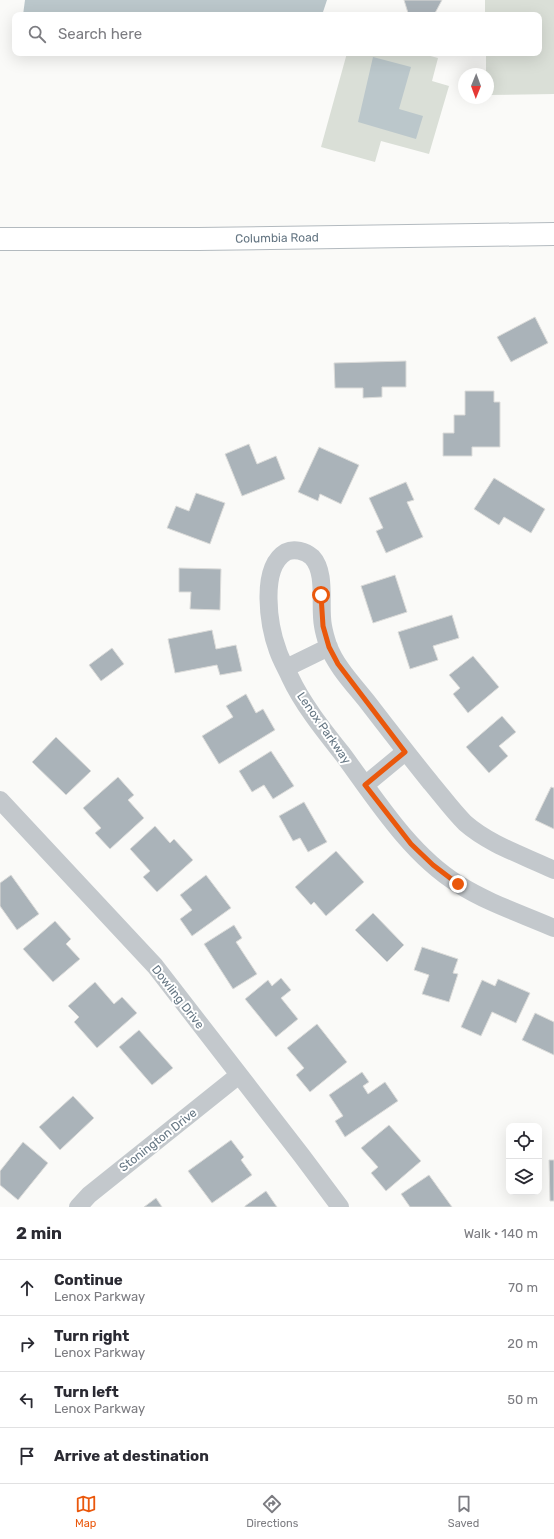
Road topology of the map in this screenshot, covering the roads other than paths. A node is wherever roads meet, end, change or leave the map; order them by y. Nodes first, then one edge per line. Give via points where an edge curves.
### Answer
1 (554, 234) edge
2 (0, 239) edge
3 (329, 647) junction
4 (286, 668) junction
5 (405, 752) junction
6 (365, 785) junction
7 (0, 800) edge
8 (554, 870) edge
9 (554, 928) edge
10 (239, 1075) junction
11 (78, 1207) edge
12 (340, 1207) edge

1 - 2 main road, Columbia Road
3 - 4 street
3 - 4 street, Lenox Parkway via 323,626 321,573 314,559 304,551 289,550 279,557 272,569 269,584 273,633
3 - 5 street, Lenox Parkway via 338,664
4 - 6 street, Lenox Parkway via 321,727
5 - 6 street
5 - 8 street, Lenox Parkway via 466,823 489,839
6 - 9 street, Lenox Parkway via 411,844 458,884 491,902
7 - 10 street, Dowling Drive via 155,966
10 - 11 street, Stonington Drive via 89,1195
10 - 12 street, Dowling Drive

